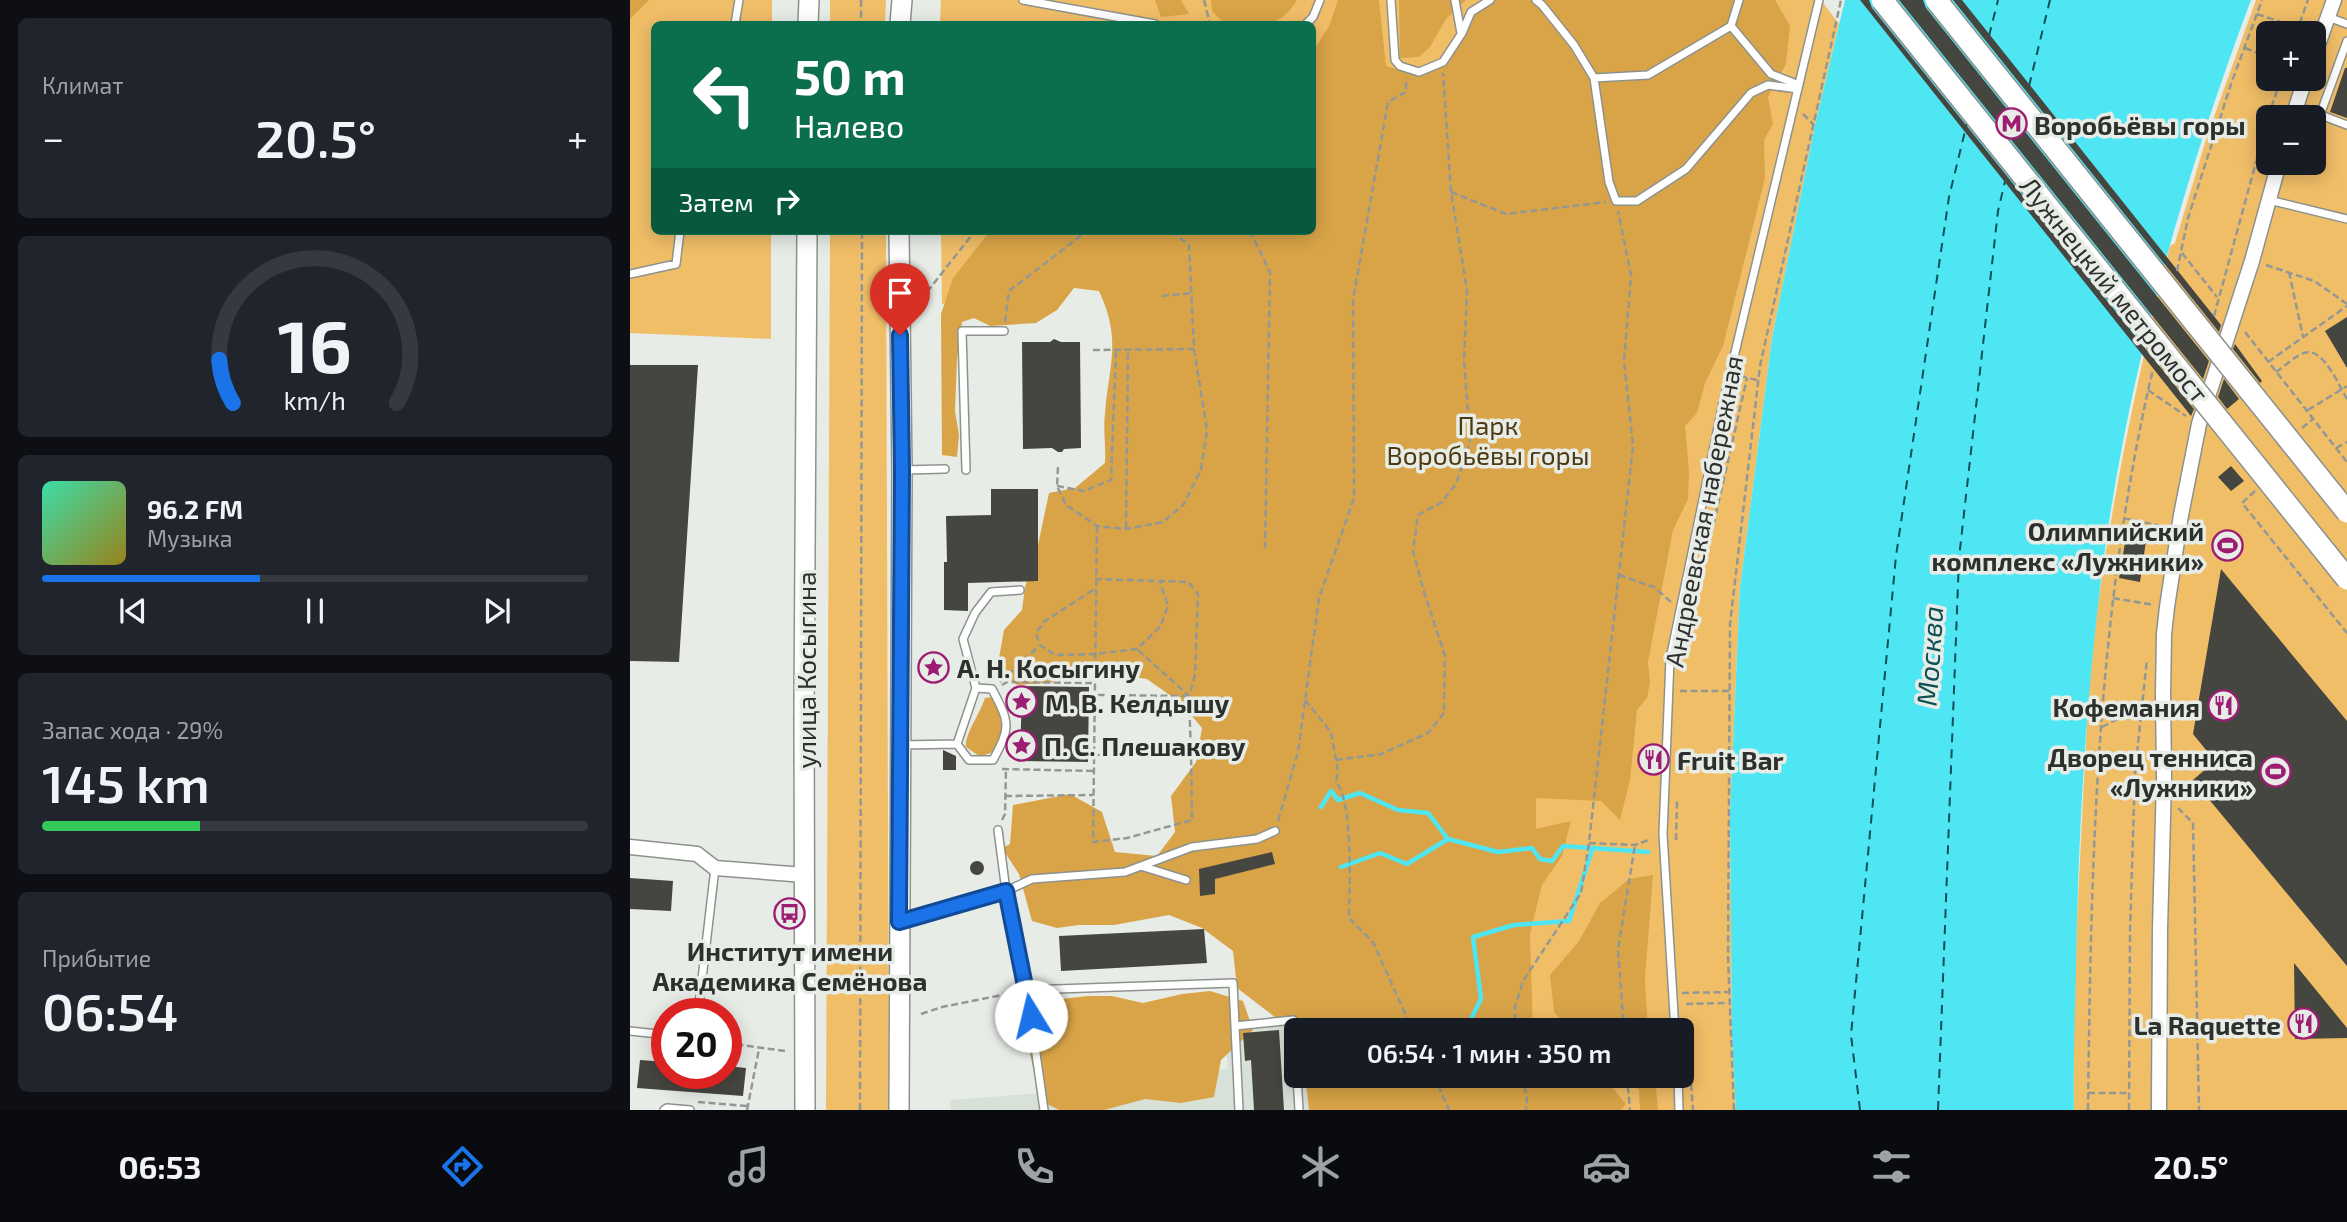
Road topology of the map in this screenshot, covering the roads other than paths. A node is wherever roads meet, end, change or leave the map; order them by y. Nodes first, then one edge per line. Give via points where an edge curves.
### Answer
1 (739, 0) edge
2 (809, 0) edge
3 (902, 0) edge
4 (1023, 0) edge
5 (1320, 0) edge
6 (1391, 0) edge
7 (1455, 0) edge
8 (1490, 0) edge
9 (1536, 0) edge
10 (1739, 0) edge
11 (1819, 0) edge
12 (1882, 0) edge
13 (1936, 0) edge
14 (2334, 0) edge
15 (2328, 17) junction
16 (736, 21) edge
17 (808, 21) edge
18 (900, 21) edge
19 (1138, 21) edge
20 (1309, 21) edge
21 (2326, 23) edge
22 (2347, 24) edge
23 (1731, 26) junction
24 (1462, 33) junction
25 (2347, 41) edge
26 (1594, 78) junction
27 (1799, 87) junction
28 (2324, 105) edge
29 (2326, 117) edge
30 (2347, 125) edge
31 (2276, 175) edge
32 (2269, 200) junction
33 (2347, 219) edge
34 (680, 235) edge
35 (807, 235) edge
36 (899, 235) edge
37 (630, 274) edge
38 (1004, 331) road end
39 (945, 469) dead end
40 (966, 470) dead end
41 (902, 471) junction
42 (2347, 512) edge
43 (2347, 579) edge
44 (1020, 590) dead end
45 (976, 688) junction
46 (957, 744) junction
47 (900, 745) junction
48 (998, 830) road end
49 (1275, 831) road end
50 (630, 847) edge
51 (1143, 867) junction
52 (715, 868) junction
53 (805, 875) junction
54 (1186, 880) dead end
55 (1006, 891) junction
56 (899, 922) junction
57 (1027, 990) junction
58 (700, 998) edge
59 (1674, 1018) edge
60 (1284, 1021) edge
61 (1235, 1026) junction
62 (630, 1031) edge
63 (651, 1033) edge
64 (1298, 1088) edge
65 (1678, 1088) edge
66 (664, 1110) edge
67 (690, 1110) edge
68 (805, 1110) edge
69 (899, 1110) edge
70 (1044, 1110) edge
71 (1239, 1110) edge
72 (1300, 1110) edge
73 (1679, 1110) edge
74 (2159, 1110) edge

1 - 16 lane
2 - 17 main road
3 - 18 main road
4 - 19 lane
5 - 20 lane
6 - 24 lane via 1395,60 1400,66 1419,72 1443,62
7 - 24 lane
8 - 24 lane via 1471,12
9 - 26 lane via 1574,45
10 - 23 lane
11 - 27 lane, Андреевская набережная
12 - 43 main road, Лужнецкий метромост, bridge
13 - 42 main road, Лужнецкий метромост, bridge
14 - 15 street
15 - 21 street
15 - 22 lane
23 - 26 lane via 1648,75
23 - 27 lane via 1771,74
25 - 28 lane
26 - 27 lane via 1609,182 1616,201 1637,201 1686,169 1751,93 1768,85
27 - 59 lane, Андреевская набережная via 1723,402 1670,659 1663,834
29 - 30 lane
31 - 32 street
32 - 33 lane
32 - 74 street via 2199,424 2167,607
34 - 37 lane via 676,264
35 - 53 main road, улица Косыгина
36 - 41 main road
38 - 40 lane via 962,331
39 - 41 lane
41 - 47 main road
44 - 45 lane via 991,592 963,639
45 - 46 lane
45 - 46 lane via 992,690 1006,714 1006,735 993,760 969,760
46 - 47 lane
47 - 56 main road
48 - 55 lane
49 - 51 lane via 1257,839 1192,847
50 - 52 street via 696,854
51 - 54 lane
51 - 55 lane via 1032,879
52 - 53 street
52 - 58 lane
53 - 68 main road, улица Косыгина
55 - 56 lane
55 - 57 lane
56 - 69 main road
57 - 61 lane via 1233,983
57 - 70 lane
60 - 61 lane
61 - 71 lane
62 - 63 lane
64 - 72 lane
65 - 73 lane
66 - 67 lane

